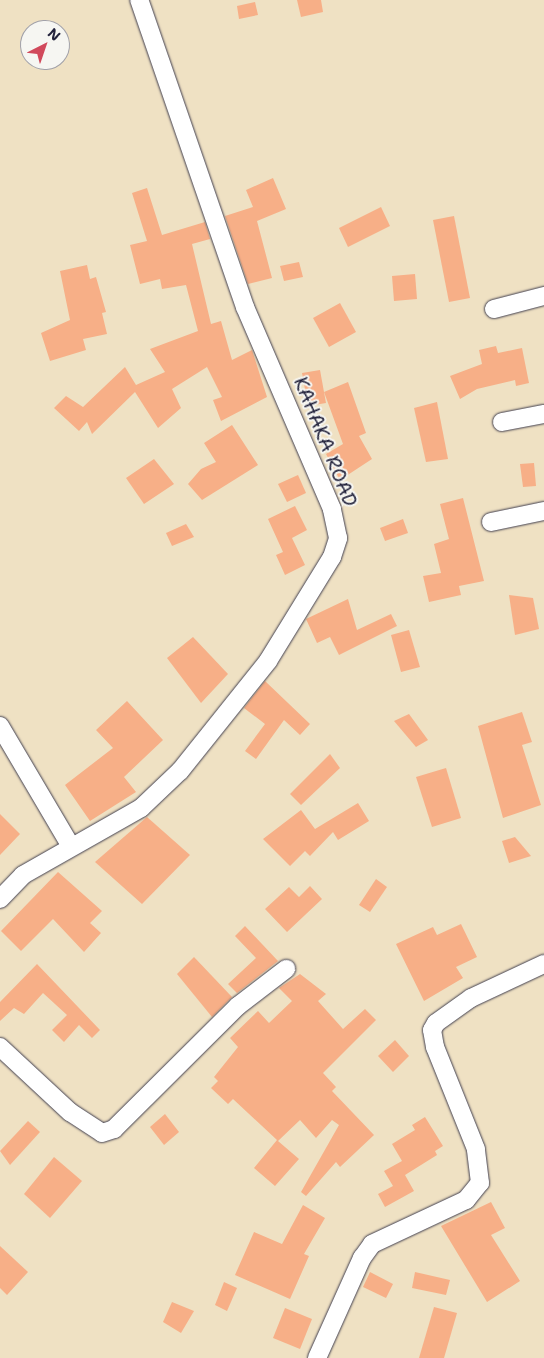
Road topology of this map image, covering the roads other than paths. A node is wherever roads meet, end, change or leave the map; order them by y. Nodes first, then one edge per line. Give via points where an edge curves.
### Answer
1 (139, 0) edge
2 (544, 296) edge
3 (494, 309) dead end
4 (544, 414) edge
5 (502, 422) dead end
6 (544, 511) edge
7 (491, 522) dead end
8 (0, 726) edge
9 (70, 845) junction
10 (0, 899) edge
11 (544, 964) edge
12 (286, 969) dead end
13 (0, 1047) edge
14 (317, 1358) edge

1 - 9 street, KAHAKA ROAD via 245,307 332,509 338,538 332,557 268,661 204,744 141,808
2 - 3 street
4 - 5 street
6 - 7 street
8 - 9 street
9 - 10 street, KAHAKA ROAD via 23,875
11 - 14 street via 471,998 436,1023 435,1047 476,1149 480,1183 466,1200 372,1244 362,1258
12 - 13 street via 232,1012 114,1129 102,1133 70,1112

